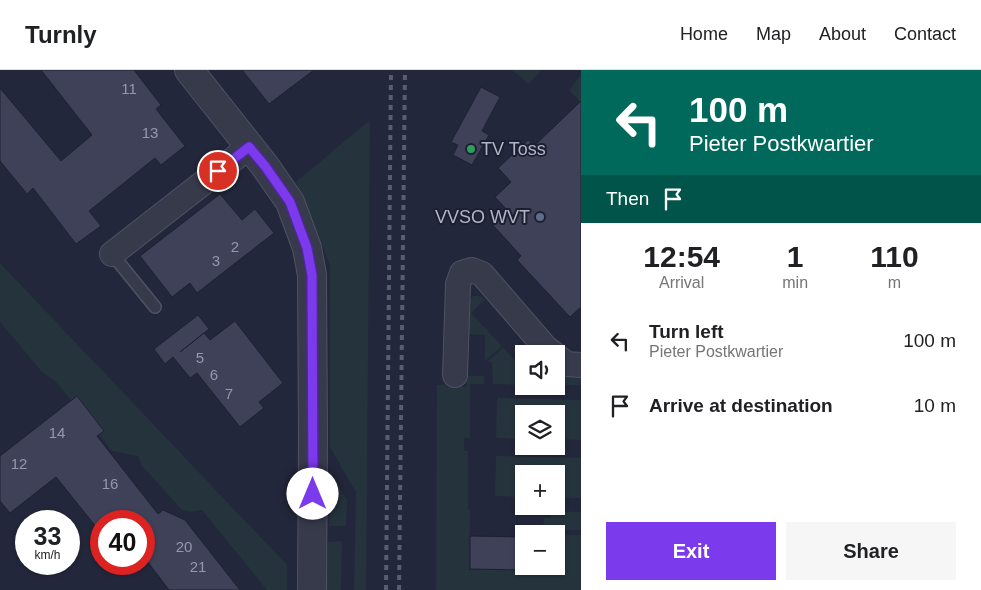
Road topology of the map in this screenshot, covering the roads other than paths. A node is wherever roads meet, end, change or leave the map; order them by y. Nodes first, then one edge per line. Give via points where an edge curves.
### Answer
1 (189, 70) edge
2 (249, 147) junction
3 (112, 254) joint
4 (155, 307) dead end
5 (543, 345) edge
6 (565, 362) edge
7 (581, 365) edge
8 (455, 375) dead end
9 (312, 590) edge

1 - 2 street
2 - 3 street
2 - 9 street via 290,202 307,248 312,275
3 - 4 lane
5 - 8 street via 482,274 472,270 462,273 458,284
6 - 7 street

